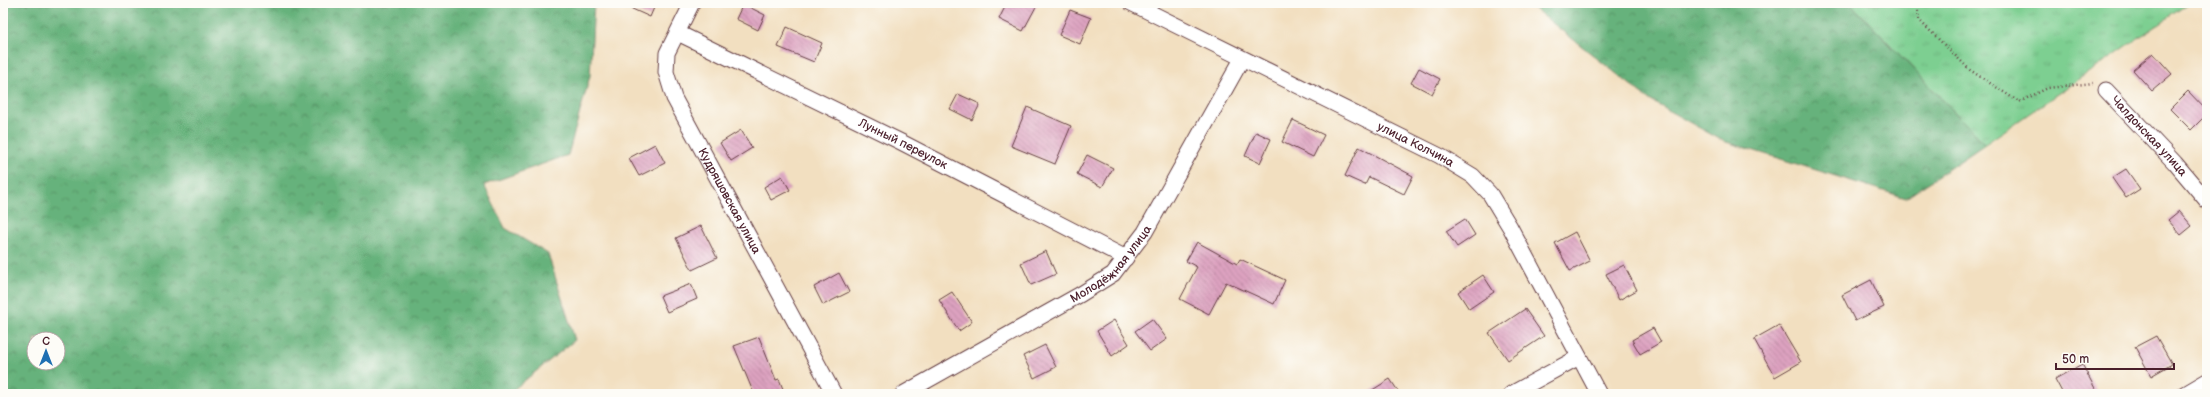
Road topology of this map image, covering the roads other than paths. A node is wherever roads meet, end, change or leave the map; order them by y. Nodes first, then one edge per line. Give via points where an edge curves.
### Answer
1 (692, 3) edge
2 (1131, 3) edge
3 (678, 33) junction
4 (1242, 59) junction
5 (2106, 90) road end
6 (2207, 201) edge
7 (1126, 258) junction
8 (1580, 357) junction
9 (2207, 381) edge
10 (834, 394) edge
11 (902, 394) edge
12 (1511, 394) edge
13 (1599, 394) edge
14 (2185, 394) edge

1 - 3 street, Кудряшовская улица
2 - 4 street, улица Колчина
3 - 7 street, Лунный переулок via 901,142
3 - 10 street, Кудряшовская улица via 668,52 666,72 674,98
4 - 7 street, Молодёжная улица via 1145,232
4 - 8 street, улица Колчина via 1440,156 1473,176 1490,194 1510,226
5 - 6 street, Чалдонская улица
7 - 11 street, Молодёжная улица via 1113,274 1081,294
8 - 12 street
8 - 13 street, улица Колчина
9 - 14 street

